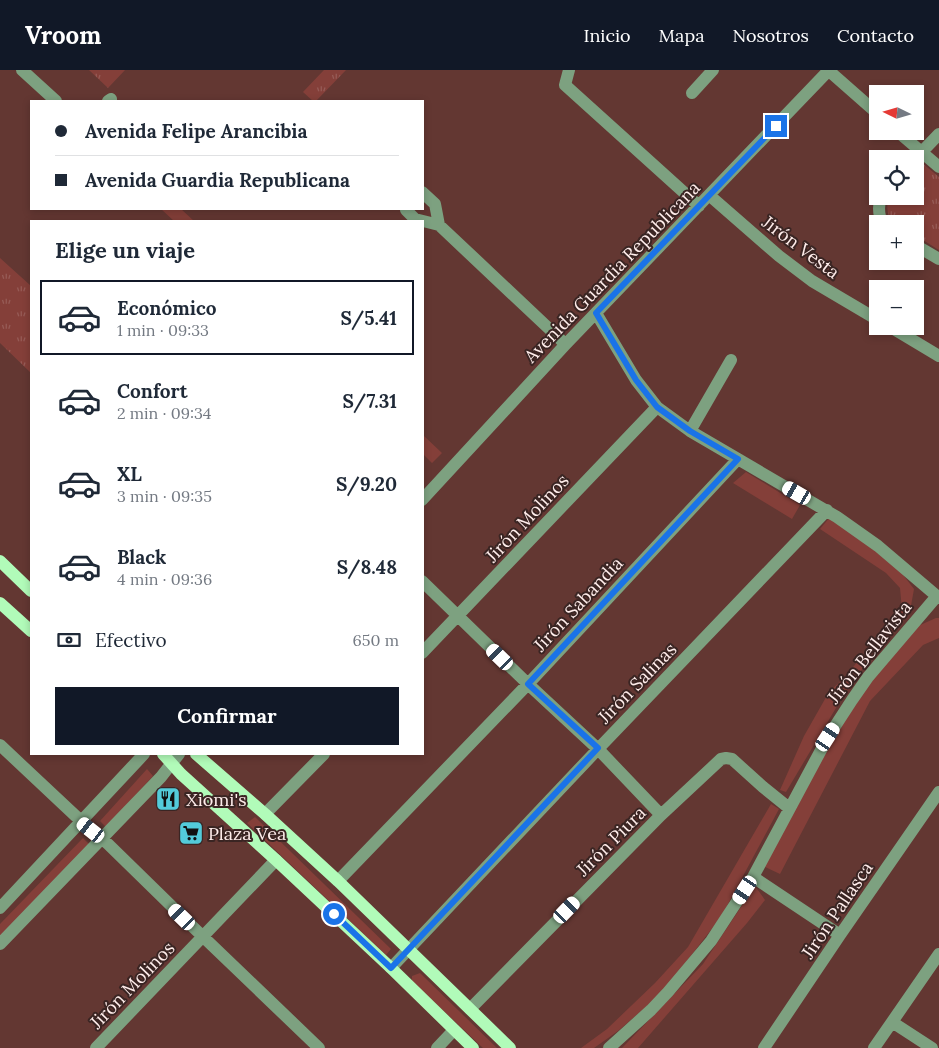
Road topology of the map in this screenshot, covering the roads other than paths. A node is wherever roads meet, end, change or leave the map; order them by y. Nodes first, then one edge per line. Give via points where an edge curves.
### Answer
1 (569, 70) edge
2 (713, 70) edge
3 (829, 70) edge
4 (27, 72) edge
5 (692, 93) dead end
6 (55, 100) edge
7 (869, 106) edge
8 (939, 134) edge
9 (905, 140) edge
10 (913, 150) edge
11 (924, 150) edge
12 (924, 159) edge
13 (939, 167) edge
14 (424, 194) edge
15 (709, 195) junction
16 (699, 206) junction
17 (406, 210) edge
18 (419, 220) edge
19 (424, 221) edge
20 (438, 225) junction
21 (924, 250) edge
22 (939, 259) edge
23 (596, 313) junction
24 (869, 315) edge
25 (904, 335) edge
26 (565, 346) junction
27 (939, 356) edge
28 (731, 360) dead end
29 (657, 407) junction
30 (690, 431) junction
31 (738, 459) junction
32 (424, 498) edge
33 (827, 510) junction
34 (0, 561) edge
35 (424, 583) edge
36 (30, 590) edge
37 (938, 597) edge
38 (0, 603) edge
39 (459, 616) junction
40 (30, 631) edge
41 (424, 651) edge
42 (528, 684) junction
43 (0, 745) edge
44 (598, 748) junction
45 (143, 755) edge
46 (197, 755) edge
47 (323, 755) edge
48 (176, 759) edge
49 (939, 792) edge
50 (789, 808) junction
51 (265, 814) junction
52 (661, 814) junction
53 (81, 821) junction
54 (102, 838) junction
55 (276, 860) junction
56 (753, 877) junction
57 (338, 880) junction
58 (0, 908) edge
59 (203, 936) junction
60 (840, 936) junction
61 (0, 944) edge
62 (408, 949) junction
63 (939, 954) edge
64 (391, 968) junction
65 (470, 1009) junction
66 (892, 1022) junction
67 (454, 1030) junction
68 (96, 1048) edge
69 (319, 1048) edge
70 (437, 1048) edge
71 (473, 1048) edge
72 (510, 1048) edge
73 (609, 1048) edge
74 (764, 1048) edge
75 (874, 1048) edge
76 (932, 1048) edge

1 - 16 street via 565,85
2 - 5 street
3 - 7 street
3 - 15 street, Avenida Guardia Republicana
4 - 6 street
8 - 11 street
9 - 10 street
12 - 13 street
14 - 20 street via 435,204
15 - 16 street, Avenida Guardia Republicana
15 - 24 street, Jirón Vesta via 778,256 812,281
16 - 23 street, Avenida Guardia Republicana
17 - 18 street
19 - 20 street
20 - 26 street
21 - 22 street
23 - 26 street, Avenida Guardia Republicana
23 - 29 street via 636,380
25 - 27 street
26 - 32 street, Avenida Guardia Republicana
28 - 30 street
29 - 30 street
29 - 39 street, Jirón Molinos
30 - 31 street
31 - 33 street
31 - 42 street, Jirón Sabandia
33 - 37 street via 878,546
33 - 44 street, Jirón Salinas
34 - 36 main road
35 - 39 street
37 - 50 street, Jirón Bellavista via 868,677 828,737
38 - 40 main road
39 - 41 street, Jirón Molinos
39 - 42 street
42 - 44 street
42 - 57 street, Jirón Sabandia
43 - 53 street
44 - 52 street
44 - 62 street, Jirón Salinas
45 - 53 street
46 - 51 main road
47 - 51 street
48 - 54 street
48 - 55 main road via 181,774
49 - 60 street, Jirón Pallasca
50 - 52 street, Jirón Piura via 732,759 726,758 721,759
50 - 56 street, Jirón Bellavista
51 - 57 main road
52 - 65 street, Jirón Piura
53 - 54 street
53 - 58 street
54 - 59 street
54 - 61 street
55 - 59 street, Jirón Molinos
55 - 64 main road
56 - 60 street
56 - 73 street, Jirón Bellavista via 711,941 684,975
57 - 62 main road
59 - 68 street, Jirón Molinos
59 - 69 street
60 - 74 street, Jirón Pallasca
62 - 64 street, Jirón Salinas
62 - 65 main road
63 - 66 street
64 - 67 main road
65 - 72 main road
66 - 75 street
66 - 76 street
67 - 70 street
67 - 71 main road

